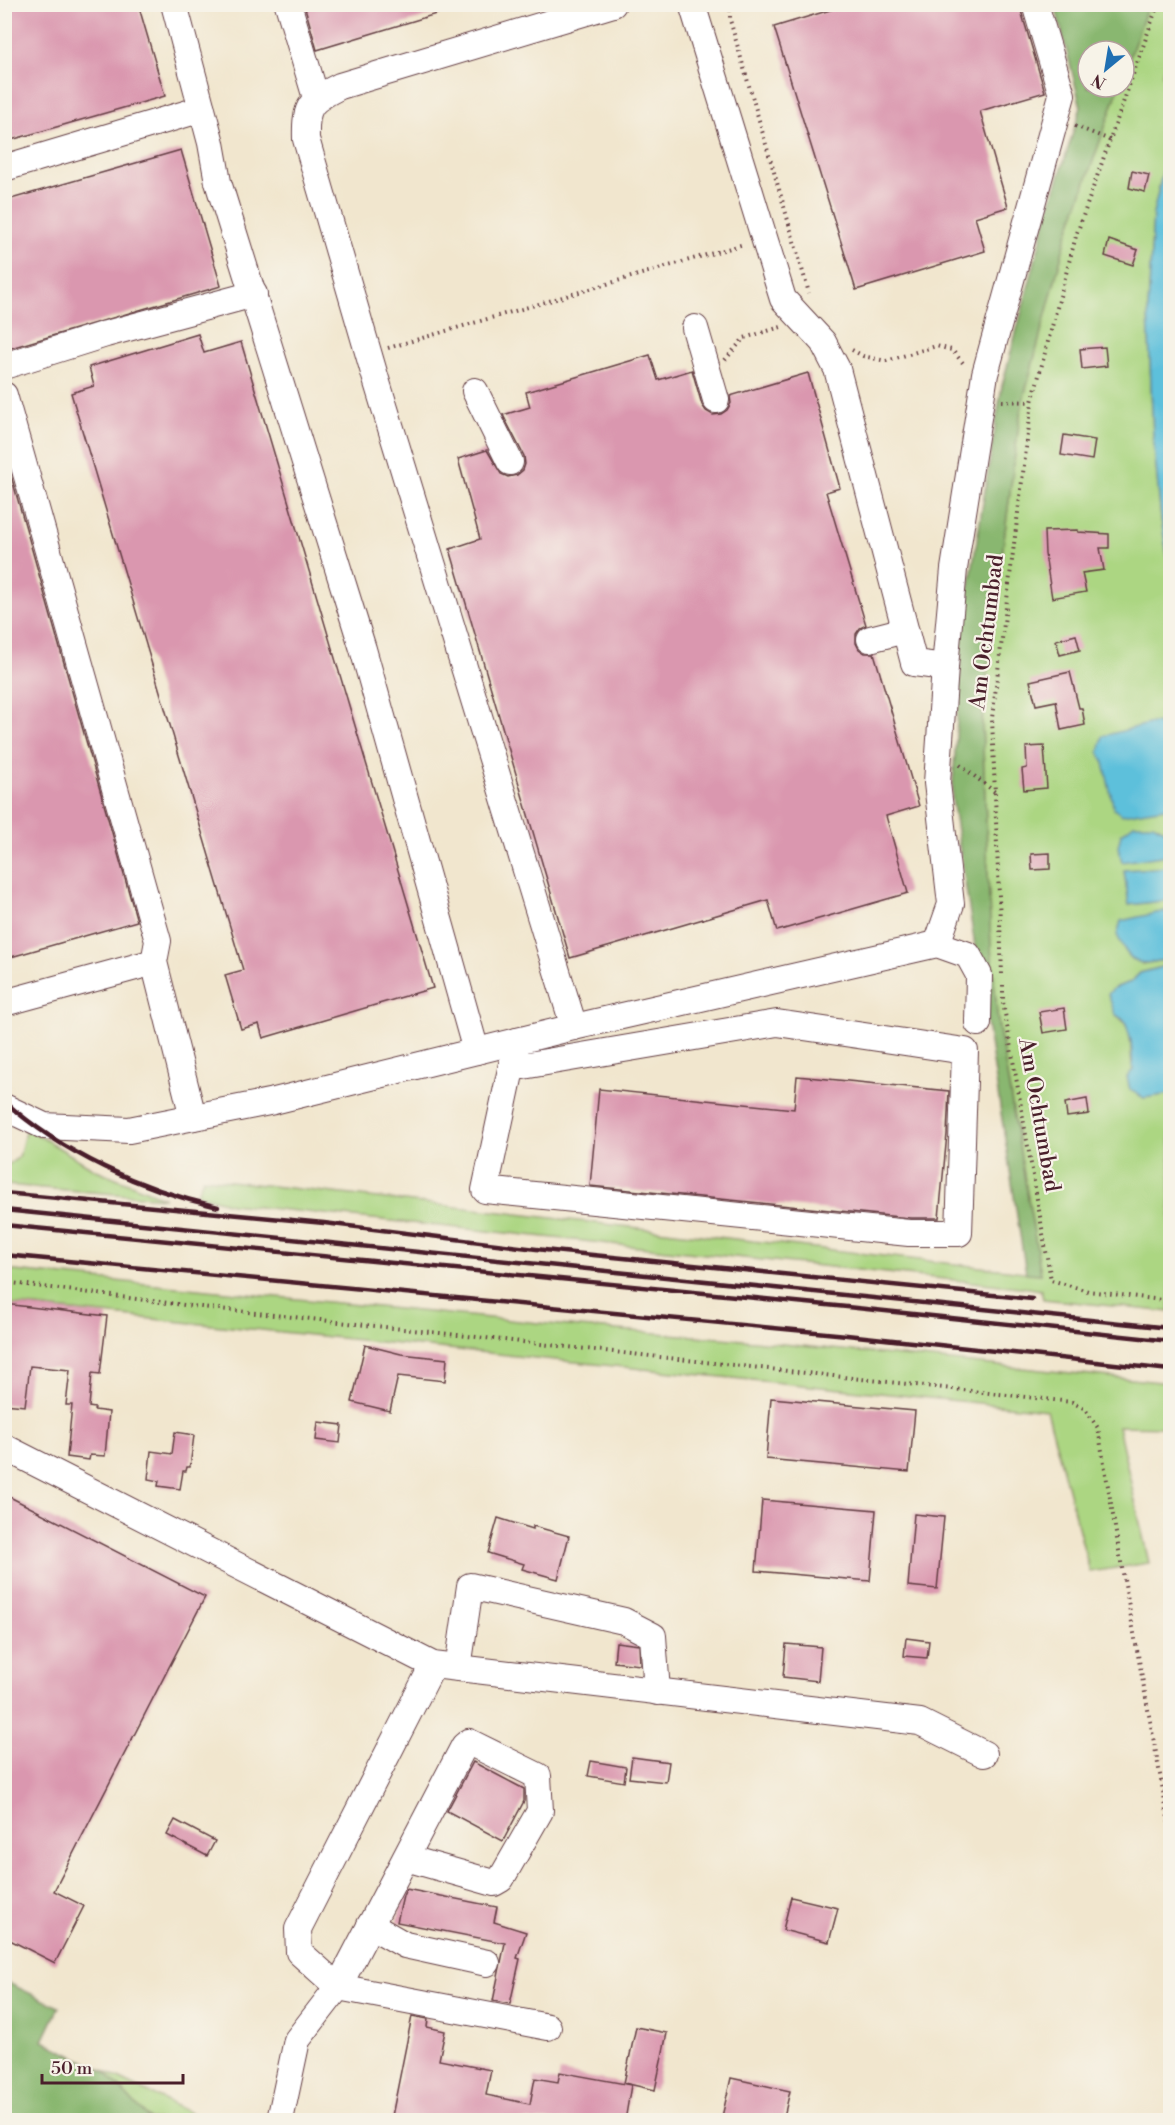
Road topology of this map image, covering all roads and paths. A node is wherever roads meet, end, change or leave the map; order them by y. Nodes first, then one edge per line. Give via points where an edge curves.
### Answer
1 (174, 4) edge
2 (288, 4) edge
3 (692, 4) edge
4 (730, 4) edge
5 (1035, 4) edge
6 (1158, 4) edge
7 (607, 6) edge
8 (316, 98) junction
9 (202, 109) junction
10 (1055, 118) junction
11 (1110, 140) junction
12 (4, 168) edge
13 (791, 232) junction
14 (766, 248) junction
15 (254, 294) junction
16 (802, 320) junction
17 (695, 328) dead end
18 (844, 346) dead end
19 (372, 364) junction
20 (4, 366) edge
21 (963, 372) dead end
22 (713, 389) joint
23 (475, 391) dead end
24 (4, 395) edge
25 (981, 398) junction
26 (1032, 402) junction
27 (510, 462) dead end
28 (905, 630) junction
29 (870, 639) dead end
30 (945, 667) junction
31 (940, 750) junction
32 (995, 792) junction
33 (937, 944) junction
34 (153, 962) junction
35 (4, 1003) edge
36 (978, 1023) dead end
37 (574, 1027) junction
38 (517, 1041) junction
39 (476, 1051) junction
40 (511, 1068) junction
41 (4, 1107) edge
42 (193, 1117) junction
43 (4, 1282) edge
44 (1170, 1301) edge
45 (4, 1447) edge
46 (445, 1666) junction
47 (657, 1692) junction
48 (984, 1754) dead end
49 (1170, 1829) edge
50 (406, 1858) junction
51 (370, 1925) junction
52 (487, 1963) dead end
53 (338, 1987) junction
54 (548, 2027) dead end
55 (280, 2121) edge

1 - 9 street
2 - 8 street
3 - 14 street
4 - 13 path via 730,20
5 - 10 street via 1062,95
6 - 11 path, Am Ochtumbad
7 - 8 street via 340,86
8 - 19 street via 305,116 306,139
9 - 12 street
9 - 15 street via 218,182
10 - 11 path
10 - 25 street
11 - 26 path, Am Ochtumbad via 1076,236
13 - 14 path
13 - 16 path via 810,297 817,306
14 - 16 street via 783,299
14 - 19 path via 718,250
15 - 20 street
15 - 39 street via 363,649
16 - 22 path via 744,338
16 - 28 street via 823,342 837,369
17 - 22 street
18 - 21 path via 863,357 886,361 936,346 952,350 963,363
19 - 37 street
23 - 27 street
24 - 34 street via 158,941
25 - 26 path
25 - 30 street via 954,568
26 - 32 path, Am Ochtumbad via 993,718
28 - 29 street
28 - 30 street via 914,663
30 - 31 street
31 - 32 path
31 - 33 street via 937,783 951,903
32 - 44 path, Am Ochtumbad via 1003,1002 1051,1280 1088,1291
33 - 36 street via 968,955 979,975
33 - 37 street
34 - 35 street
34 - 42 street
37 - 38 street
38 - 39 street
38 - 40 street
39 - 42 street
40 - 40 street via 485,1190 909,1233 959,1233 965,1051 777,1023
41 - 42 street via 44,1126 129,1130
43 - 49 path via 204,1308 1072,1402 1085,1409 1098,1428
45 - 46 street
46 - 47 street
46 - 47 street via 470,1586 624,1621 653,1636
46 - 53 street via 298,1929 299,1952
47 - 48 street via 920,1722
50 - 50 street via 469,1742 538,1776 540,1811 501,1879 494,1883
50 - 51 street
51 - 52 street via 405,1945
51 - 53 street
53 - 54 street
53 - 55 street via 297,2040

